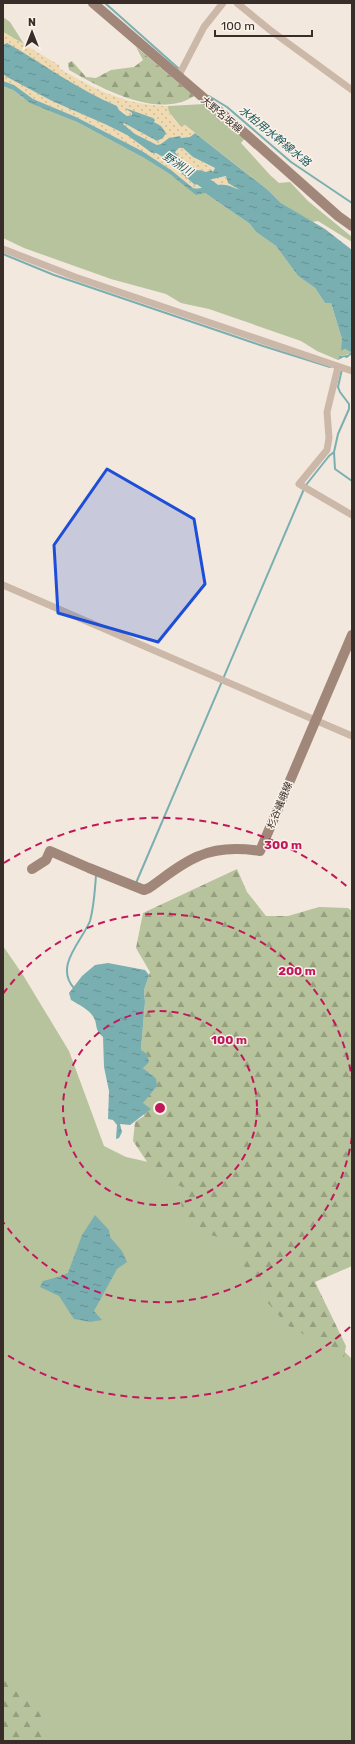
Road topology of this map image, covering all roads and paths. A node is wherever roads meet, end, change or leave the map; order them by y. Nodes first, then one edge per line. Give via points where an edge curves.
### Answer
1 (93, 3) edge
2 (224, 3) edge
3 (237, 3) edge
4 (178, 77) junction
5 (352, 90) edge
6 (352, 226) edge
7 (3, 249) edge
8 (338, 367) junction
9 (352, 372) edge
10 (348, 511) edge
11 (352, 514) edge
12 (3, 585) edge
13 (352, 635) edge
14 (315, 720) junction
15 (352, 736) edge
16 (32, 869) dead end

1 - 4 main road, 大野名坂線
2 - 4 street via 204,27
3 - 5 street
4 - 6 main road, 大野名坂線
7 - 8 street via 75,277
8 - 9 street
8 - 10 street via 327,412 327,450 299,484
10 - 11 street
12 - 14 street
13 - 14 main road, 杉谷嶬峨線
14 - 15 street
14 - 16 main road, 杉谷嶬峨線 via 260,851 239,849 206,853 188,861 144,890 50,851 46,860

